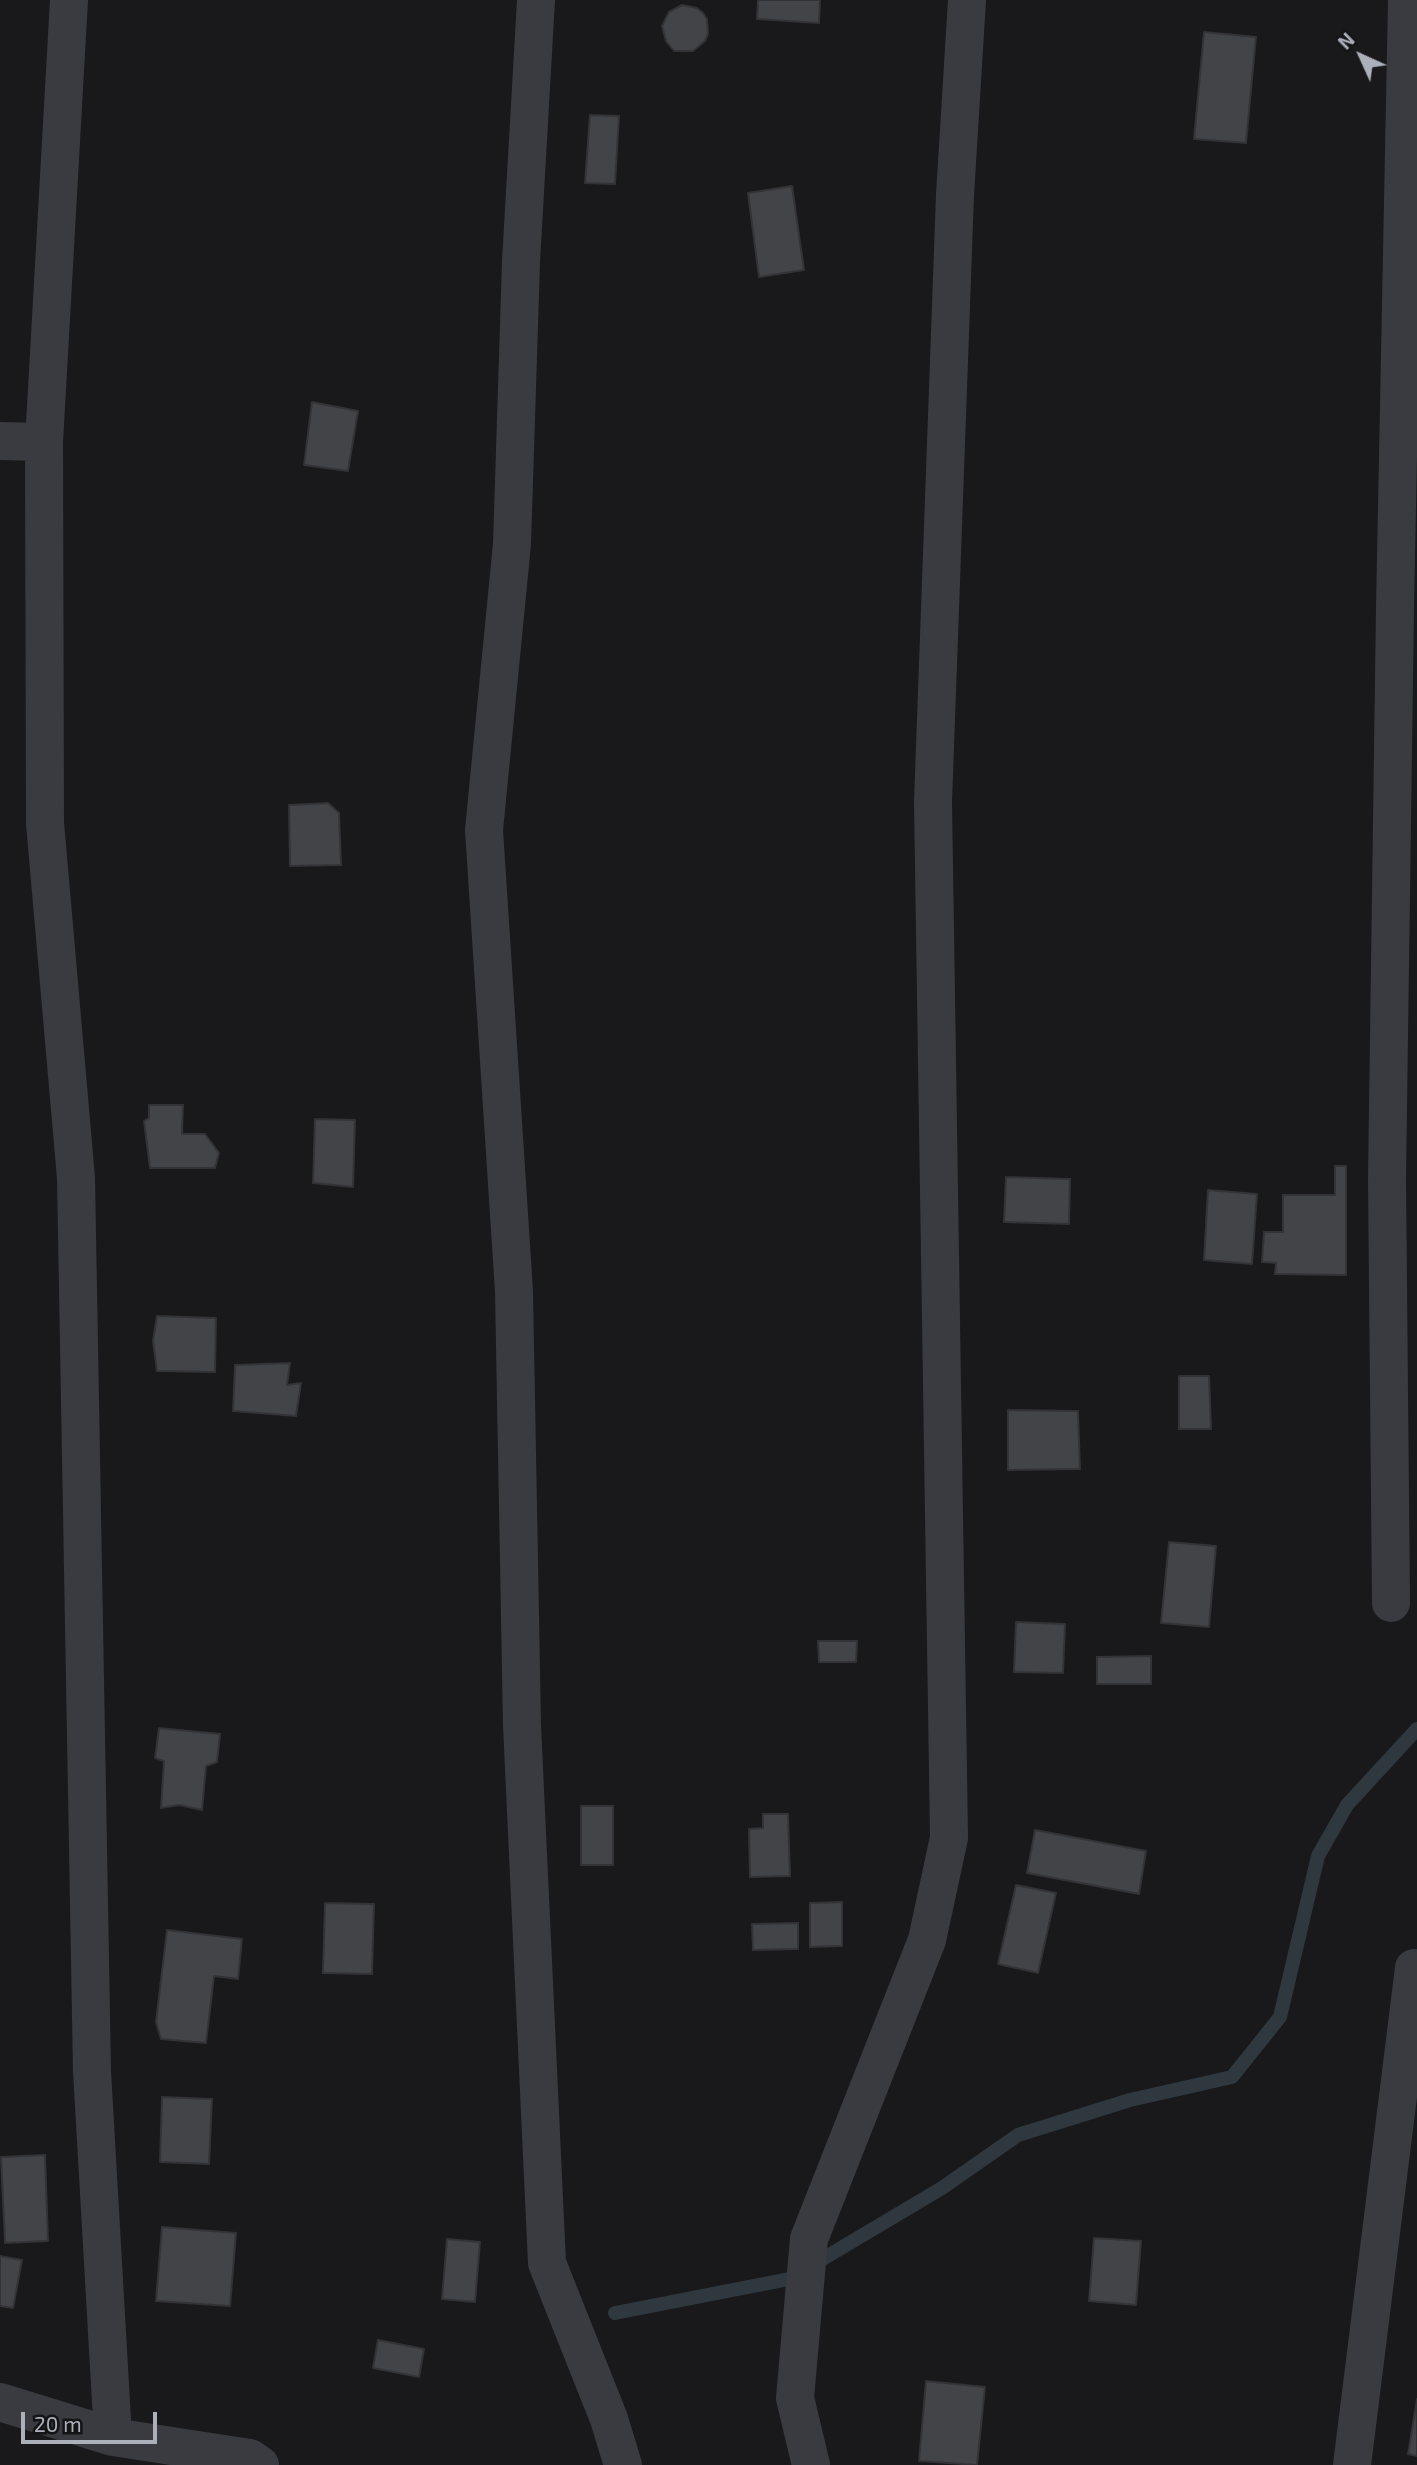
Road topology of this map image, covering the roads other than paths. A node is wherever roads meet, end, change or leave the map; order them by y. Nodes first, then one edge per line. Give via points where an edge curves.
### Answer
1 (69, 0) edge
2 (537, 0) edge
3 (967, 0) edge
4 (1407, 0) edge
5 (0, 441) edge
6 (44, 442) junction
7 (1391, 1603) dead end
8 (1414, 1968) dead end
9 (0, 2402) edge
10 (113, 2437) junction
11 (260, 2465) edge
12 (623, 2465) edge
13 (811, 2465) edge
14 (1352, 2465) edge

1 - 6 street
2 - 12 street via 521,262 512,544 484,830 514,1290 522,1725 547,2263
3 - 13 street via 955,195 933,802 949,1838 928,1940 809,2239 795,2398
4 - 7 street via 1387,1179
5 - 6 street
6 - 10 street via 45,824 76,1178 92,2071
8 - 14 street
9 - 10 street
10 - 11 street via 250,2459

